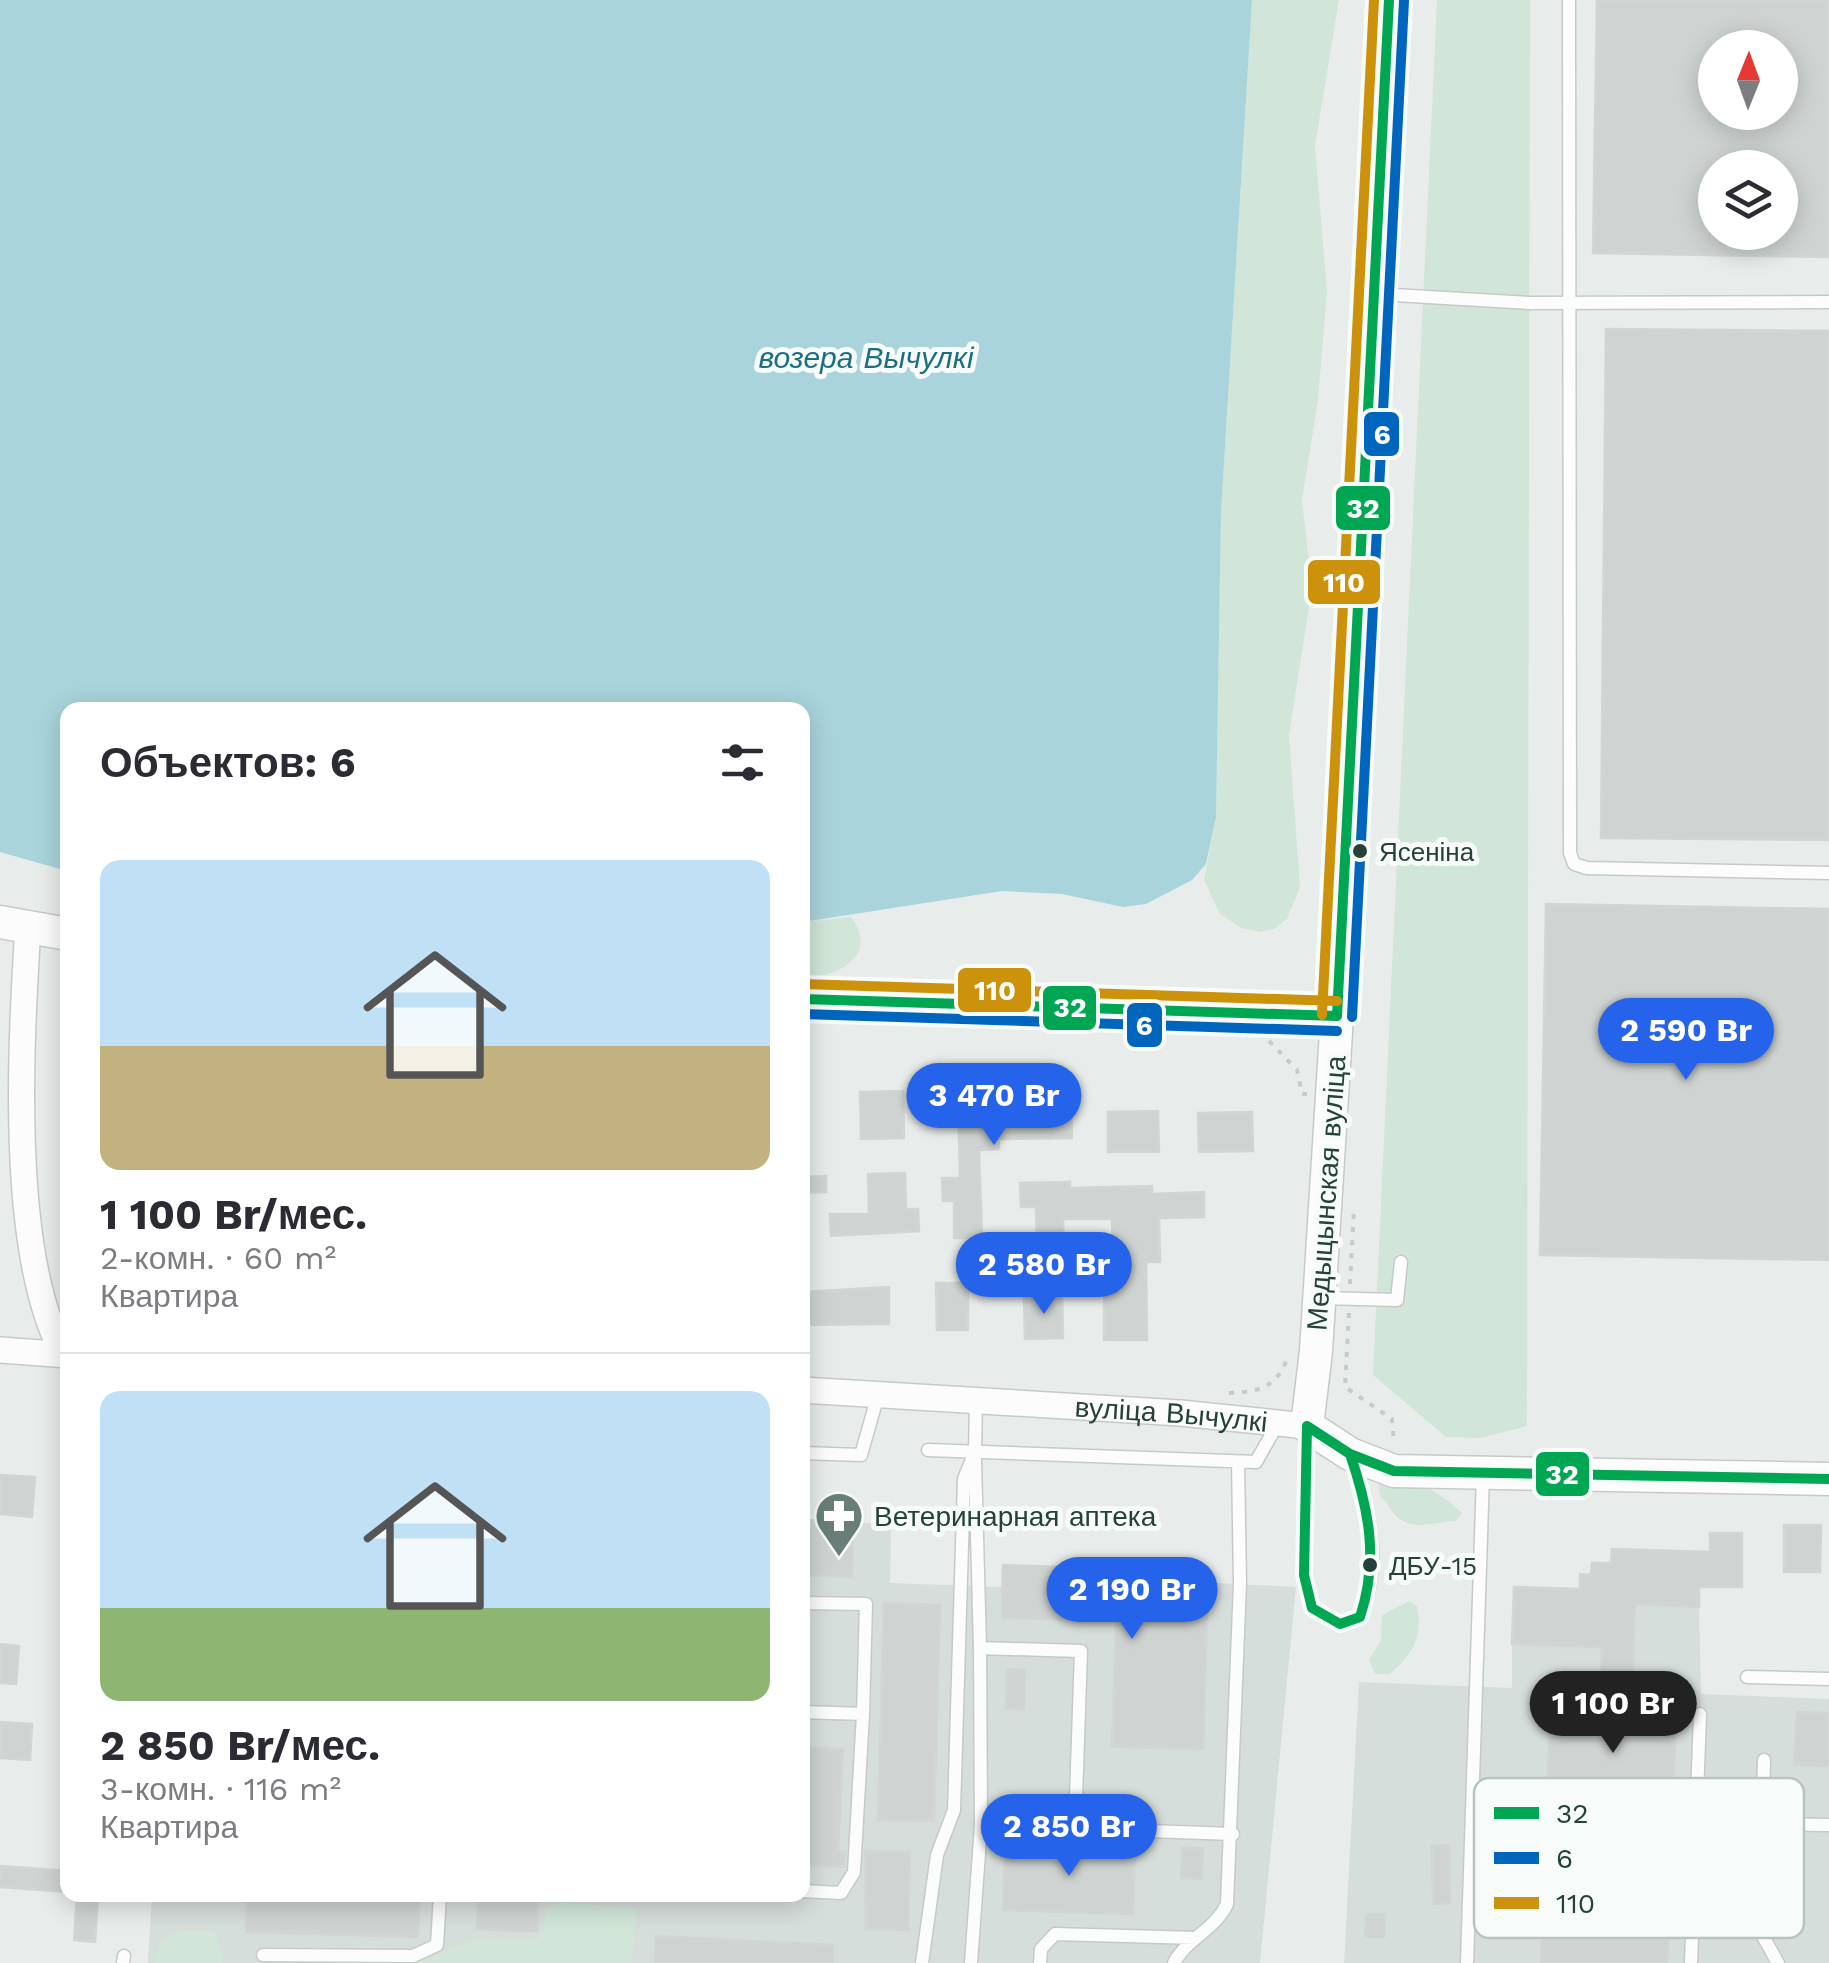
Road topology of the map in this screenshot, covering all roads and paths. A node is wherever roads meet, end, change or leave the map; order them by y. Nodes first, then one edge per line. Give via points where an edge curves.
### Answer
1 (1388, 0) edge
2 (1569, 0) edge
3 (1374, 294) junction
4 (1829, 302) edge
5 (1569, 303) junction
6 (1829, 874) edge
7 (14, 924) edge
8 (60, 933) edge
9 (810, 999) edge
10 (1337, 1016) junction
11 (1401, 1262) dead end
12 (1320, 1298) junction
13 (60, 1342) edge
14 (0, 1350) edge
15 (60, 1355) edge
16 (810, 1391) edge
17 (878, 1395) junction
18 (976, 1401) junction
19 (1292, 1425) junction
20 (928, 1450) dead end
21 (975, 1452) junction
22 (810, 1453) edge
23 (1350, 1454) junction
24 (1238, 1462) junction
25 (1482, 1472) junction
26 (1829, 1478) edge
27 (810, 1602) edge
28 (980, 1648) junction
29 (1747, 1678) dead end
30 (1829, 1679) edge
31 (810, 1712) edge
32 (864, 1714) junction
33 (1700, 1714) dead end
34 (1764, 1760) dead end
35 (1698, 1778) edge
36 (1763, 1778) edge
37 (981, 1825) junction
38 (1804, 1825) edge
39 (1829, 1825) edge
40 (1075, 1827) junction
41 (1234, 1834) junction
42 (810, 1891) edge
43 (440, 1902) edge
44 (1196, 1938) junction
45 (1692, 1938) edge
46 (1764, 1938) edge
47 (263, 1955) dead end
48 (922, 1963) edge
49 (971, 1963) edge
50 (1040, 1963) edge
51 (1174, 1963) edge
52 (1467, 1963) edge
53 (1691, 1963) edge
54 (1778, 1963) edge

1 - 3 street, Медыцынская вуліца
2 - 5 lane
3 - 5 lane
3 - 10 street, Медыцынская вуліца
4 - 5 lane
5 - 6 lane via 1574,864
7 - 8 street
7 - 13 street via 30,1242 44,1309
9 - 10 street
10 - 12 street, Медыцынская вуліца
11 - 12 lane via 1397,1300
12 - 19 street, Медыцынская вуліца
14 - 15 street
16 - 17 street, вуліца Вычулкі
17 - 18 street, вуліца Вычулкі
17 - 22 lane via 862,1455
18 - 19 street, вуліца Вычулкі
18 - 21 lane
19 - 23 street, вуліца Вычулкі
19 - 23 lane via 1304,1575 1312,1608 1340,1624 1360,1617 1372,1566 1370,1510
19 - 24 lane via 1256,1462
20 - 21 lane
21 - 24 lane
21 - 28 lane
21 - 48 lane via 964,1479 954,1810 938,1855
23 - 25 street, вуліца Вычулкі via 1394,1471
24 - 41 lane
25 - 26 street, вуліца Вычулкі
25 - 52 lane
27 - 32 lane via 866,1604
28 - 37 lane
28 - 40 lane via 1081,1651
29 - 30 lane
31 - 32 lane
32 - 42 lane via 854,1872 841,1893
33 - 35 lane
34 - 36 lane
37 - 40 lane
37 - 49 lane
38 - 39 lane
40 - 41 lane
41 - 44 lane via 1228,1904 1218,1923
43 - 47 lane via 437,1945 428,1952
44 - 50 lane via 1055,1934 1041,1950
44 - 51 lane
45 - 53 lane
46 - 54 lane

